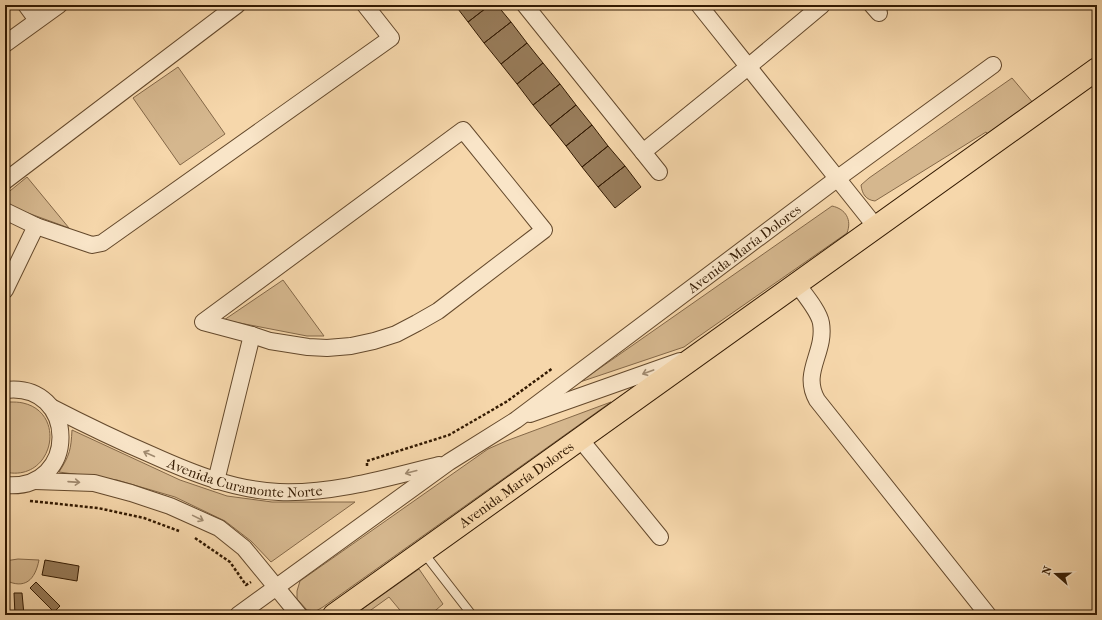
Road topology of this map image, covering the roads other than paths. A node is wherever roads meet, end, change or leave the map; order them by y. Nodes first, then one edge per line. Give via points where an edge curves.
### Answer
1 (26, 5) edge
2 (59, 5) edge
3 (237, 5) edge
4 (365, 5) edge
5 (525, 5) edge
6 (699, 5) edge
7 (822, 5) edge
8 (37, 20) junction
9 (5, 44) edge
10 (993, 65) dead end
11 (748, 67) junction
12 (1097, 69) edge
13 (643, 152) junction
14 (659, 172) dead end
15 (838, 178) junction
16 (5, 181) edge
17 (5, 211) edge
18 (36, 226) junction
19 (876, 227) junction
20 (797, 284) junction
21 (5, 290) edge
22 (252, 335) junction
23 (698, 354) junction
24 (7, 386) edge
25 (51, 407) junction
26 (516, 420) junction
27 (580, 439) junction
28 (448, 462) junction
29 (35, 481) junction
30 (216, 482) junction
31 (5, 485) edge
32 (660, 537) dead end
33 (423, 552) junction
34 (277, 588) junction
35 (238, 615) edge
36 (299, 615) edge
37 (334, 615) edge
38 (472, 615) edge
39 (988, 615) edge

1 - 8 street
2 - 8 street
3 - 16 street
4 - 18 street via 391,38 102,243 92,245
5 - 13 street
6 - 11 street
7 - 11 street
8 - 9 street
10 - 15 street, Avenida María Dolores
11 - 13 street
11 - 15 street
12 - 19 main road, Avenida María Dolores
13 - 14 street
15 - 19 street
15 - 26 street, Avenida María Dolores
17 - 18 street
18 - 21 street
19 - 20 main road, Avenida María Dolores
20 - 23 main road, Avenida María Dolores
20 - 39 street via 821,322 820,348 811,384 817,400
22 - 22 street via 289,345 327,348 350,346 396,334 438,311 544,230 462,130 203,322
22 - 30 street
23 -> 26 street, Avenida María Dolores
23 - 27 main road, Avenida María Dolores
24 - 25 street via 34,393
25 - 29 street via 60,426 60,448 52,467
30 -> 25 street, Avenida Curamonte Norte via 132,447
26 - 28 street, Avenida María Dolores
27 - 32 street
27 - 33 main road, Avenida María Dolores
28 -> 30 street, Avenida Curamonte Norte via 333,489 279,492
28 - 34 street, Avenida María Dolores
29 - 31 street via 25,485
29 -> 34 street via 94,483 170,506 218,528 244,548
33 - 37 main road, Avenida María Dolores
33 - 38 lane
34 - 35 street, Avenida María Dolores
34 - 36 street

